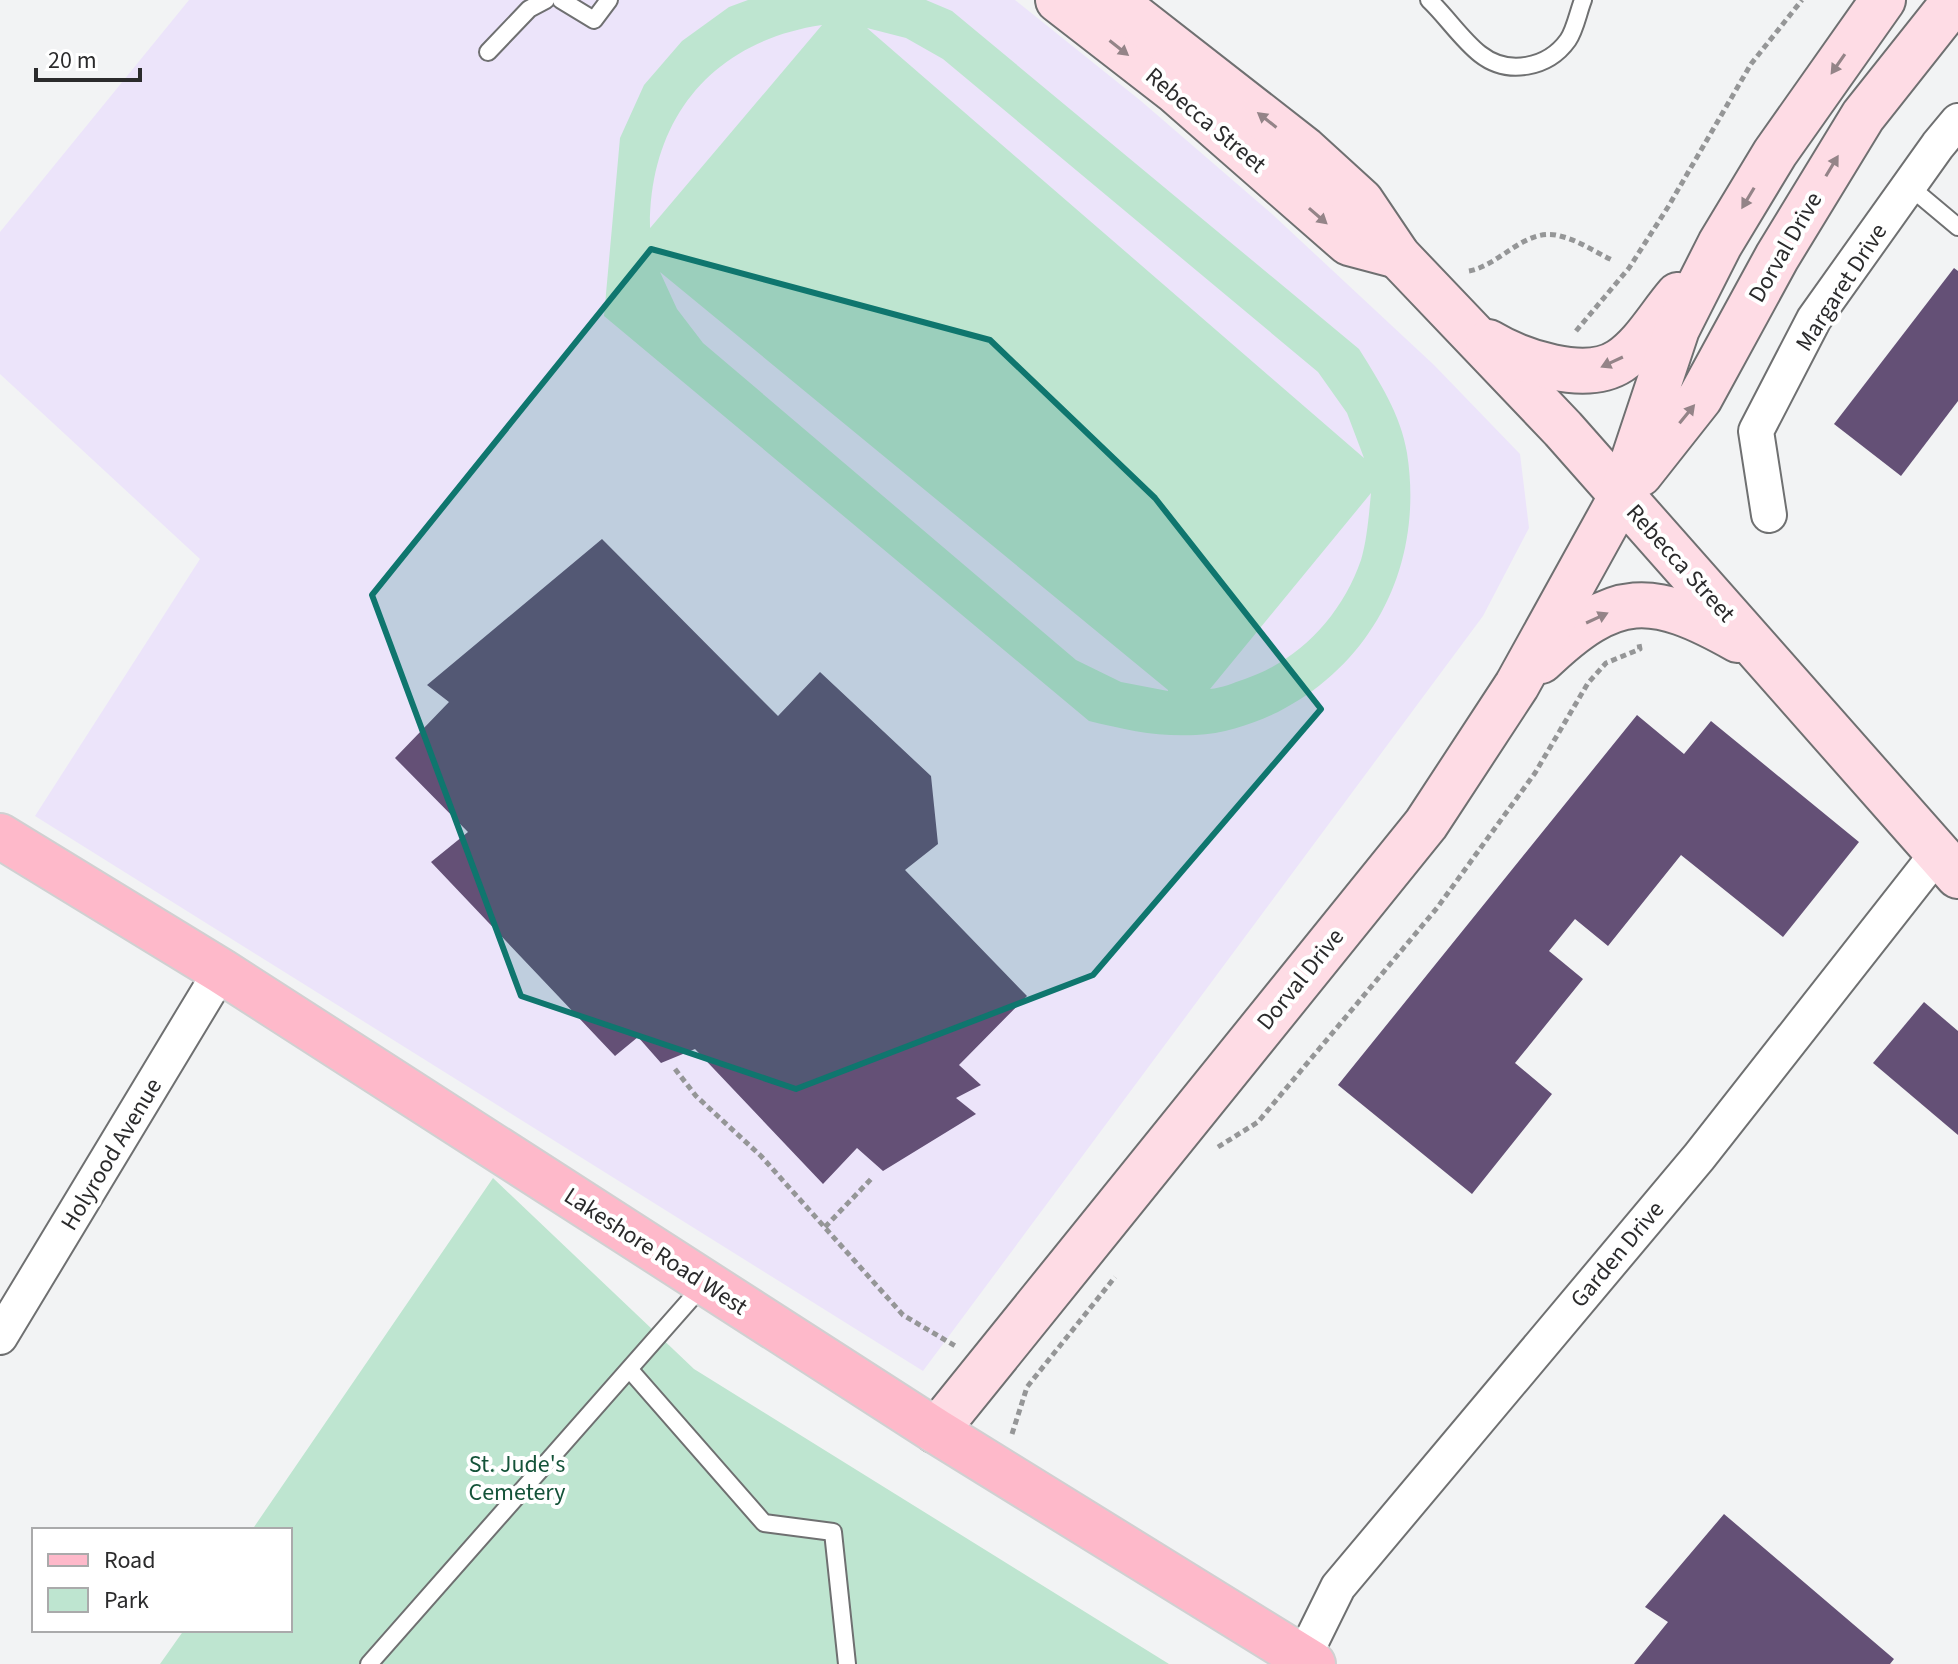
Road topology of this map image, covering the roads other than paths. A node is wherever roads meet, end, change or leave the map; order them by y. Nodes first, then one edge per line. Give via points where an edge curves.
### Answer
1 (546, 0) edge
2 (561, 0) edge
3 (609, 0) edge
4 (1058, 0) edge
5 (1113, 0) edge
6 (1429, 0) edge
7 (1583, 0) edge
8 (1883, 0) edge
9 (1955, 0) edge
10 (488, 52) dead end
11 (1958, 121) edge
12 (1909, 186) junction
13 (1958, 227) edge
14 (1720, 244) junction
15 (1398, 256) junction
16 (1462, 327) junction
17 (1621, 497) junction
18 (1769, 515) dead end
19 (1765, 655) junction
20 (1517, 685) junction
21 (0, 836) edge
22 (1948, 859) edge
23 (221, 971) junction
24 (705, 1283) junction
25 (0, 1337) edge
26 (630, 1370) junction
27 (936, 1431) junction
28 (1305, 1662) edge
29 (369, 1664) edge
30 (847, 1664) edge

1 - 10 lane via 529,9
2 - 3 lane via 594,20
4 -> 15 main road, Rebecca Street via 1174,90 1349,243
15 -> 5 main road, Rebecca Street via 1361,201 1304,149
6 - 7 lane via 1480,54 1517,68 1555,55 1570,38
8 -> 14 main road, Dorval Drive via 1775,153
17 -> 9 main road, Dorval Drive via 1700,398 1863,116
11 - 12 street, Margaret Drive
12 - 13 lane
12 - 18 street, Margaret Drive via 1814,319 1756,431
14 -> 16 main road via 1646,337 1619,362 1592,370 1547,366 1510,354
14 - 17 main road, Dorval Drive via 1677,329
15 - 16 main road, Rebecca Street
16 - 17 main road, Rebecca Street
17 - 19 main road, Rebecca Street
17 - 20 main road, Dorval Drive
20 -> 19 main road via 1571,632 1636,604 1673,608
19 - 22 main road, Rebecca Street
20 - 27 main road, Dorval Drive via 1426,824
21 - 23 main road, Lakeshore Road West
22 - 28 street, Garden Drive via 1338,1587
23 - 24 main road, Lakeshore Road West
23 - 25 street, Holyrood Avenue
24 - 26 lane
24 - 27 main road, Lakeshore Road West
26 - 29 lane
26 - 30 lane via 764,1523 833,1532
27 - 28 main road, Lakeshore Road West

